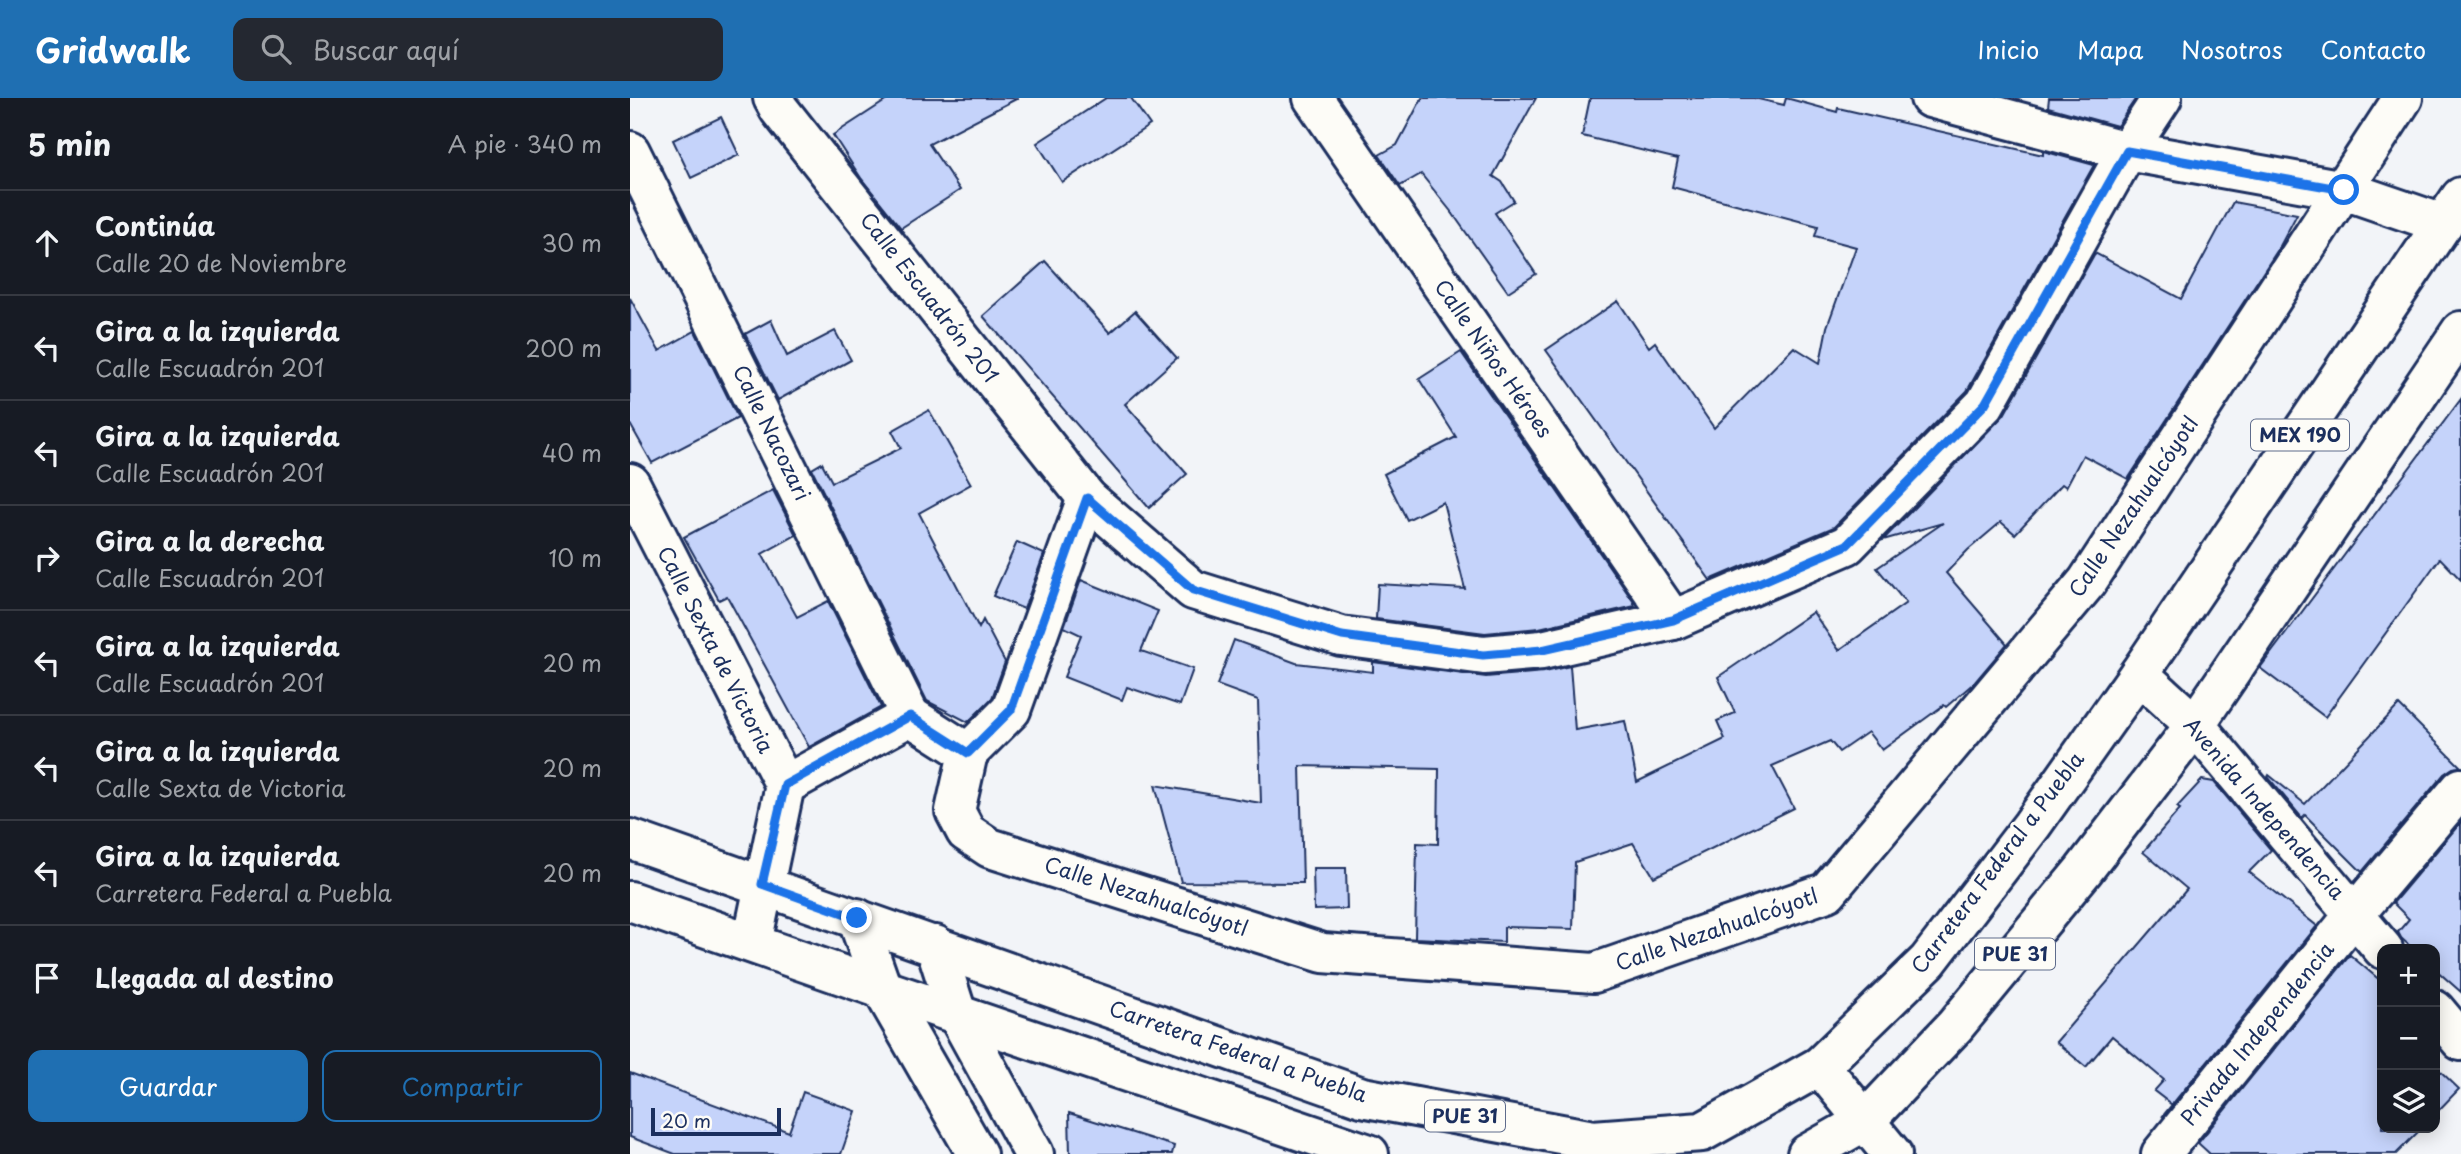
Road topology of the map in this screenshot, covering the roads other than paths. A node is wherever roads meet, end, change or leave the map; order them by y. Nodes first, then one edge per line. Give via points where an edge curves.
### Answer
1 (773, 98) edge
2 (1313, 98) edge
3 (1930, 98) edge
4 (2162, 98) edge
5 (2403, 98) edge
6 (630, 151) edge
7 (2127, 151) junction
8 (2344, 190) junction
9 (2452, 210) edge
10 (2461, 331) edge
11 (630, 483) edge
12 (1087, 498) junction
13 (1673, 620) junction
14 (2139, 674) junction
15 (910, 716) junction
16 (2195, 725) junction
17 (968, 753) junction
18 (785, 785) junction
19 (2461, 788) edge
20 (630, 839) edge
21 (762, 884) junction
22 (630, 901) edge
23 (2354, 915) junction
24 (857, 918) junction
25 (752, 943) junction
26 (2379, 944) edge
27 (935, 946) junction
28 (882, 989) junction
29 (1061, 990) junction
30 (957, 1014) junction
31 (2440, 1016) edge
32 (2461, 1041) edge
33 (1051, 1046) junction
34 (1819, 1066) junction
35 (1865, 1121) junction
36 (977, 1154) edge
37 (1034, 1154) edge
38 (1369, 1154) edge
39 (1807, 1154) edge
40 (1892, 1154) edge
41 (2161, 1154) edge

1 - 12 street, Calle Escuadrón 201
2 - 13 street, Calle Niños Héroes
3 - 7 street
4 - 7 street, Calle Escuadrón 201
5 - 8 street
6 - 15 street, Calle Nacozari
7 - 8 street
7 - 13 street, Calle Escuadrón 201 via 1985,404 1847,545
8 - 9 street
8 - 17 street, Calle Nezahualcóyotl via 2087,582 1827,892 1594,974 1323,953 990,848 966,832 955,811
9 - 14 street, Carretera Federal a Puebla / MEX 190
10 - 16 street, MEX 190
11 - 18 street, Calle Sexta de Victoria
12 - 13 street, Calle Escuadrón 201 via 1193,590 1342,636 1483,655 1542,650
12 - 17 street via 1011,710
14 - 16 street, Avenida Independencia
14 - 34 street, Carretera Federal a Puebla / PUE 31 via 1928,961
15 - 17 street
15 - 18 street
16 - 23 street, Avenida Independencia
16 - 35 street, PUE 31 via 1955,1026
18 - 21 street
19 - 23 street, Privada Independencia
20 - 21 street, Carretera Federal a Puebla / PUE 31
21 - 24 street, Carretera Federal a Puebla / PUE 31
21 - 25 street
22 - 25 street
23 - 26 street, Avenida Independencia
23 - 41 street, Privada Independencia
24 - 27 street, Carretera Federal a Puebla / PUE 31
24 - 28 street
25 - 28 street
27 - 29 street, Carretera Federal a Puebla / PUE 31
27 - 30 street
28 - 30 street
28 - 36 street
29 - 33 street
29 - 34 street, Carretera Federal a Puebla / PUE 31 via 1362,1097 1593,1140 1702,1132
30 - 33 street
30 - 37 street
31 - 32 street
33 - 38 street
34 - 35 street
35 - 39 street, PUE 31
35 - 40 street

